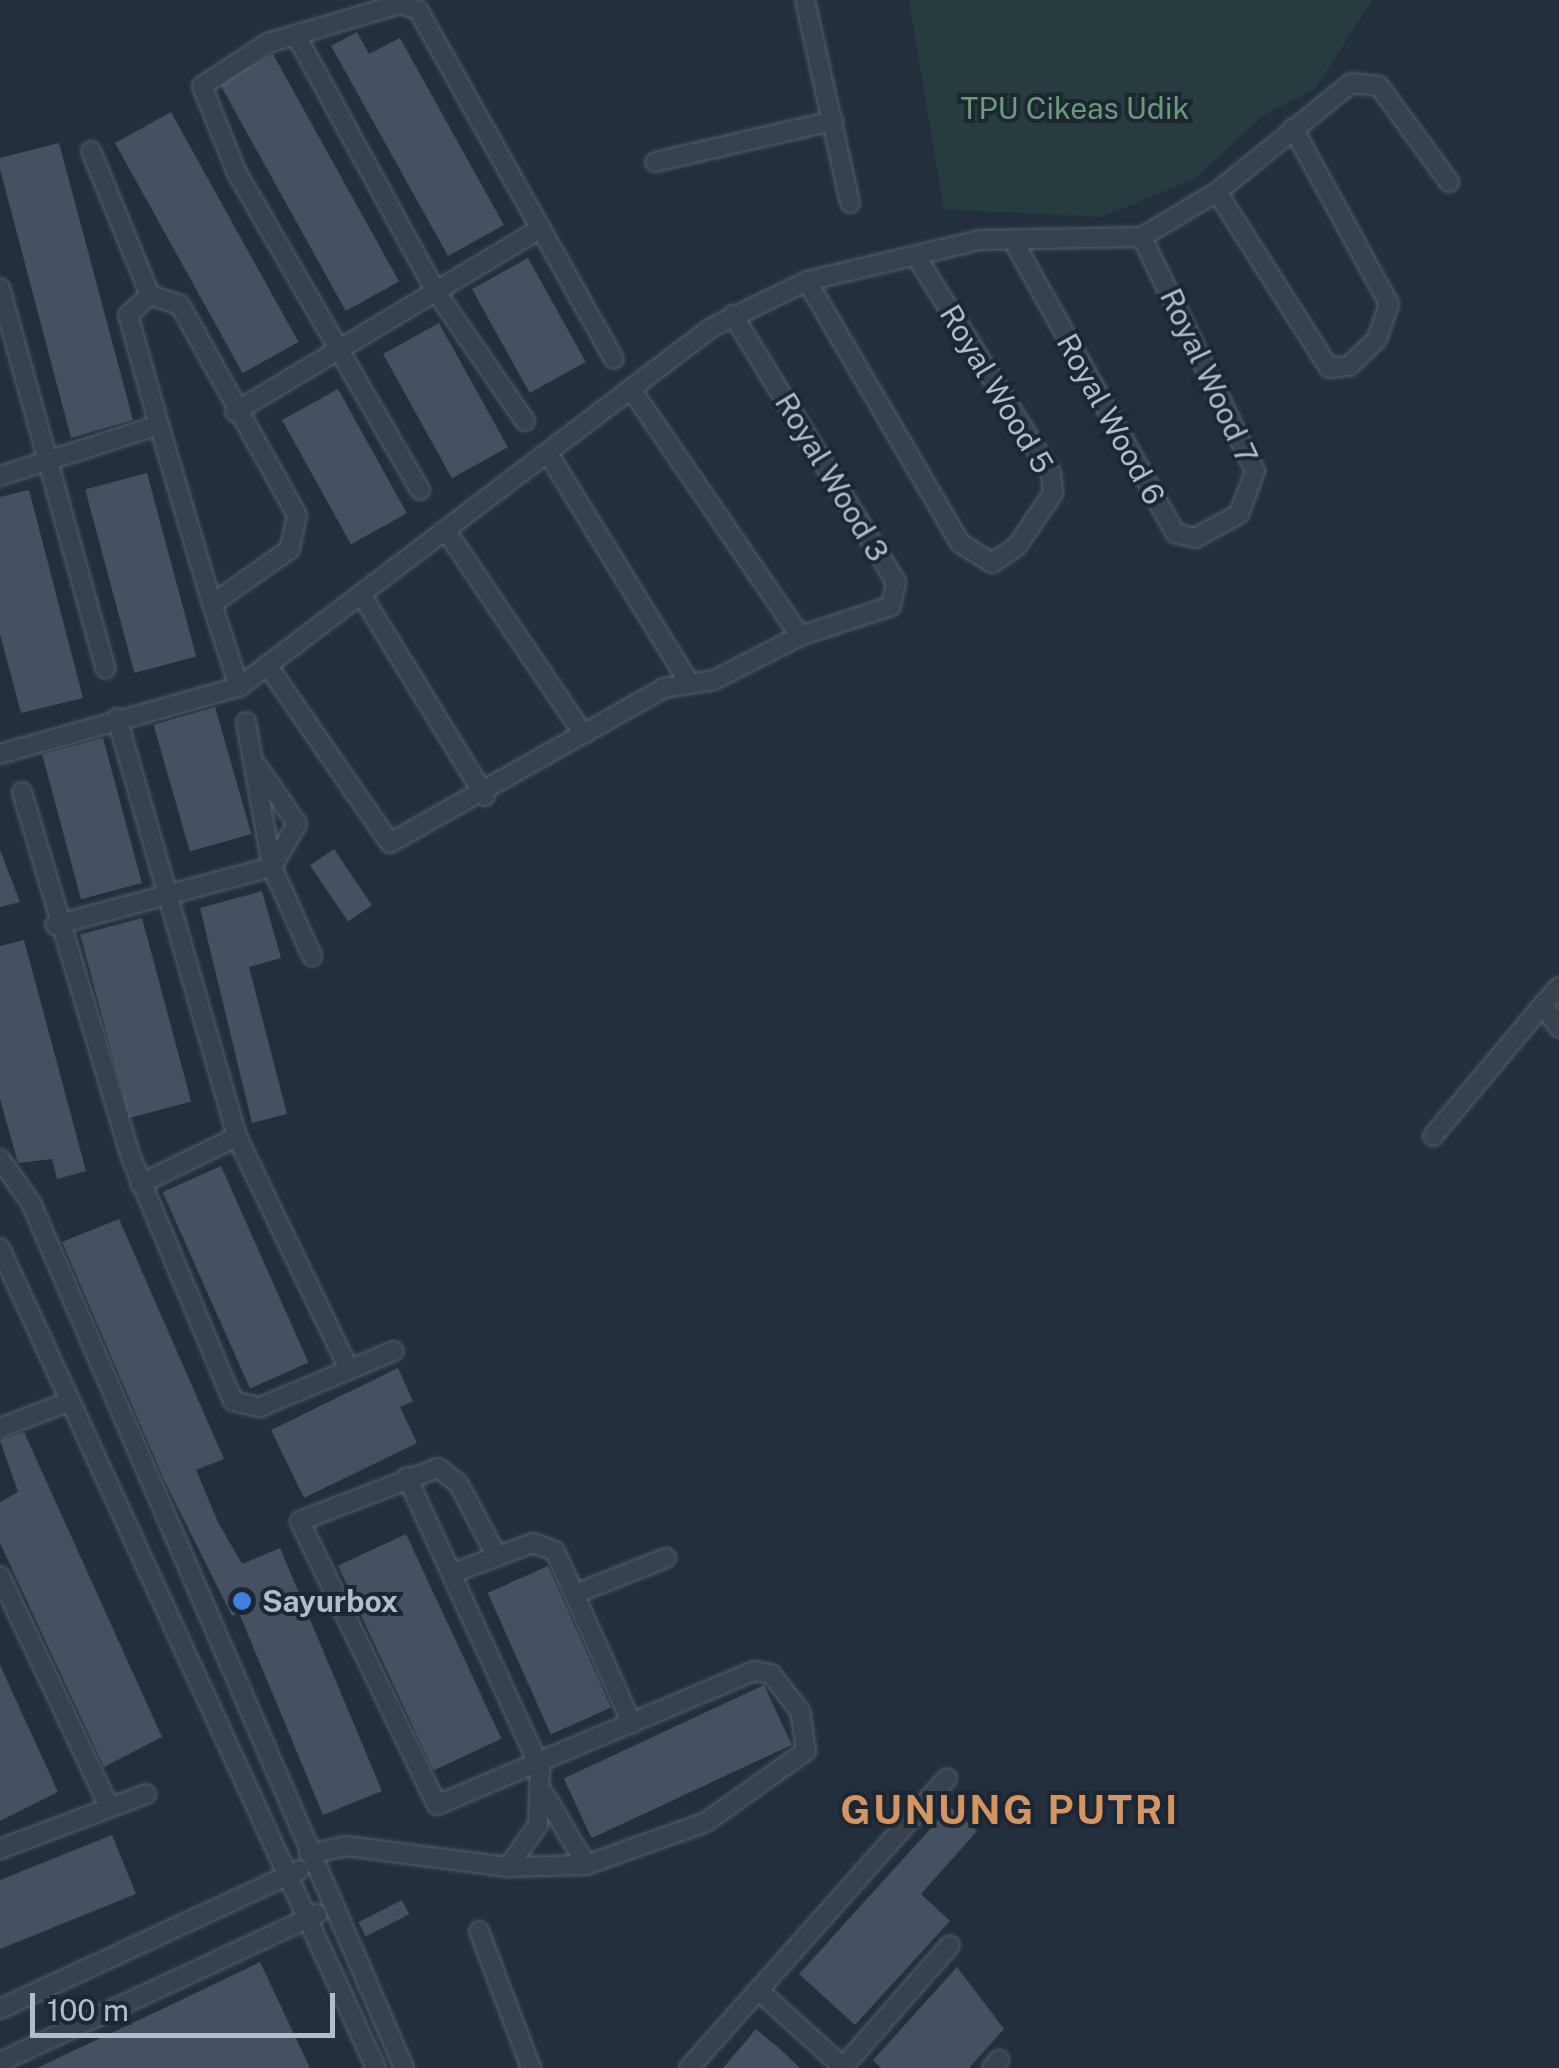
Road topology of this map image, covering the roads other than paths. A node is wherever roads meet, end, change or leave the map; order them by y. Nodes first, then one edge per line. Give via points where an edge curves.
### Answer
1 (805, 0) edge
2 (297, 36) junction
3 (833, 121) junction
4 (1292, 128) junction
5 (92, 151) dead end
6 (656, 162) dead end
7 (1449, 182) dead end
8 (1217, 192) junction
9 (850, 202) dead end
10 (540, 229) junction
11 (1142, 237) junction
12 (1014, 242) junction
13 (917, 258) junction
14 (807, 281) junction
15 (0, 288) edge
16 (435, 290) junction
17 (150, 295) junction
18 (733, 314) junction
19 (339, 349) junction
20 (614, 358) dead end
21 (630, 390) junction
22 (236, 412) junction
23 (524, 421) dead end
24 (158, 425) junction
25 (549, 455) junction
26 (48, 460) junction
27 (0, 476) edge
28 (420, 490) dead end
29 (1239, 514) joint
30 (447, 532) junction
31 (361, 594) junction
32 (212, 604) junction
33 (800, 636) junction
34 (267, 665) junction
35 (106, 668) dead end
36 (689, 683) junction
37 (239, 687) junction
38 (117, 718) junction
39 (246, 722) dead end
40 (583, 734) junction
41 (0, 754) edge
42 (253, 760) junction
43 (22, 792) dead end
44 (485, 796) junction
45 (272, 867) junction
46 (170, 893) junction
47 (55, 925) junction
48 (312, 956) dead end
49 (1559, 987) edge
50 (1542, 1005) junction
51 (1559, 1028) edge
52 (1433, 1136) dead end
53 (237, 1137) junction
54 (0, 1159) edge
55 (140, 1184) junction
56 (0, 1248) edge
57 (394, 1351) dead end
58 (348, 1368) junction
59 (66, 1404) junction
60 (0, 1428) edge
61 (407, 1477) junction
62 (494, 1553) junction
63 (666, 1558) dead end
64 (453, 1573) junction
65 (0, 1576) edge
66 (575, 1594) junction
67 (632, 1724) junction
68 (540, 1768) junction
69 (948, 1778) dead end
70 (543, 1790) junction
71 (146, 1794) dead end
72 (107, 1802) junction
73 (0, 1849) edge
74 (310, 1859) junction
75 (586, 1866) junction
76 (508, 1867) junction
77 (288, 1874) junction
78 (332, 1908) junction
79 (308, 1918) junction
80 (479, 1931) dead end
81 (950, 1945) dead end
82 (758, 1990) junction
83 (0, 2009) edge
84 (0, 2062) edge
85 (376, 2068) edge
86 (404, 2068) edge
87 (531, 2068) edge
88 (689, 2068) edge
89 (843, 2068) edge

1 - 3 street
2 - 10 street via 400,4 418,10
2 - 16 street
2 - 19 street via 268,43 202,86 238,174
3 - 6 street
3 - 9 street
4 - 7 street via 1351,83 1379,86
4 - 8 street
4 - 8 street via 1388,304 1377,339 1349,366 1329,368
5 - 17 street
8 - 11 street
10 - 16 street
10 - 20 street
11 - 12 street
11 - 29 street, Royal Wood 7 via 1249,450 1254,495
12 - 13 street via 980,240
12 - 29 street, Royal Wood 6 via 1174,532 1195,538
13 - 14 street
13 - 14 street, Royal Wood 5 via 1051,472 1053,494 992,563 960,543
14 - 18 street
15 - 26 street
16 - 19 street
16 - 23 street
17 - 22 street via 180,305
17 - 24 street via 128,315
18 - 21 street
18 - 33 street, Royal Wood 3 via 896,582 891,606
19 - 22 street
19 - 28 street
21 - 25 street
21 - 33 street
22 - 32 street via 298,531 290,549
24 - 26 street
24 - 32 street
25 - 30 street
25 - 36 street
26 - 27 street
26 - 35 street
30 - 31 street
30 - 40 street
31 - 34 street
31 - 44 street
32 - 37 street
33 - 36 street via 740,670
34 - 37 street
34 - 44 street via 380,838 396,842
36 - 40 street
37 - 38 street
38 - 41 street
38 - 46 street
39 - 42 street
40 - 44 street
42 - 45 street
42 - 45 street via 296,824
43 - 47 street
45 - 46 street
45 - 48 street
46 - 47 street
46 - 53 street
47 - 55 street
49 - 50 street
50 - 51 street
50 - 52 street
53 - 55 street
53 - 58 street
54 - 74 street via 31,1203
55 - 58 street via 233,1401 260,1406
56 - 59 street
57 - 58 street
59 - 60 street
59 - 77 street
61 - 62 street via 438,1468 453,1476
61 - 64 street
61 - 68 street via 300,1521 432,1801 447,1808
62 - 64 street
62 - 66 street via 547,1546
63 - 66 street
64 - 68 street
65 - 72 street
66 - 67 street
67 - 68 street
67 - 75 street via 748,1672 771,1674 800,1710 800,1760 706,1822
68 - 70 street
69 - 82 street
70 - 75 street
70 - 76 street via 538,1825
71 - 72 street
72 - 73 street
74 - 76 street via 346,1846
74 - 77 street
74 - 78 street
75 - 76 street
77 - 79 street
77 - 83 street
78 - 79 street
78 - 86 street
79 - 84 street
79 - 85 street
80 - 87 street
81 - 89 street
82 - 88 street
82 - 89 street

